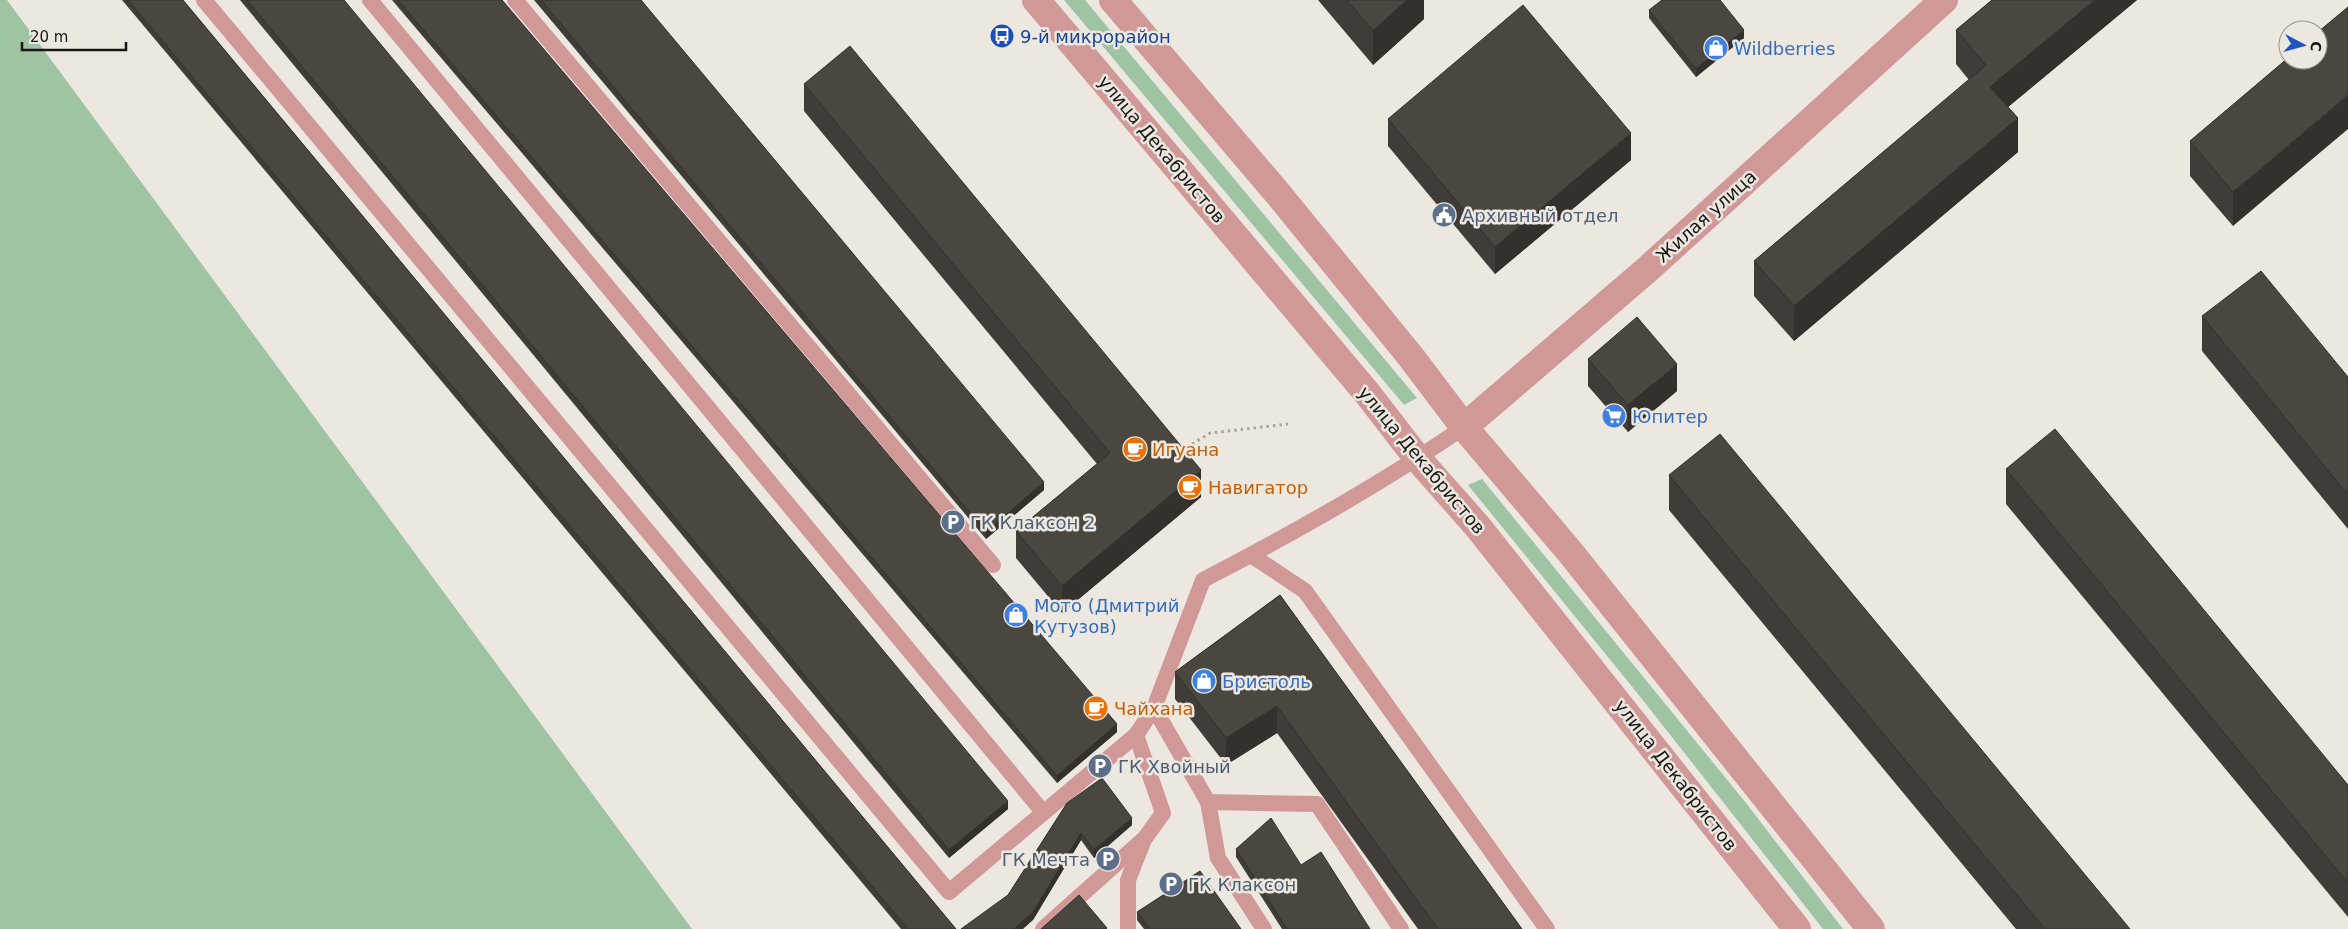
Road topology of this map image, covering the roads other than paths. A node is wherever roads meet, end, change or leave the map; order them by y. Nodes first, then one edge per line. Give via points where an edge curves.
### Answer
1 (204, 0) edge
2 (370, 0) edge
3 (515, 0) edge
4 (1036, 0) edge
5 (1113, 0) edge
6 (1944, 0) edge
7 (1464, 427) junction
8 (1418, 459) junction
9 (1251, 555) junction
10 (993, 565) dead end
11 (1154, 708) junction
12 (1136, 735) junction
13 (1208, 802) junction
14 (1043, 812) junction
15 (1145, 838) junction
16 (1043, 929) edge
17 (1128, 929) edge
18 (1264, 929) edge
19 (1401, 929) edge
20 (1547, 929) edge
21 (1796, 929) edge
22 (1871, 929) edge

1 - 14 lane via 949,892
2 - 14 lane
3 - 10 lane
4 - 8 street, улица Декабристов via 1367,393
5 - 7 street via 1279,195
6 - 7 street, Жилая улица via 1649,268
7 - 8 lane
7 - 22 street via 1570,552
8 - 9 lane
8 - 21 street, улица Декабристов via 1478,527
9 - 11 lane via 1203,580
9 - 20 lane via 1305,591
11 - 12 lane
11 - 13 lane
12 - 14 lane
12 - 15 lane via 1163,813
13 - 18 lane via 1218,858
13 - 19 lane via 1317,804
15 - 16 lane
15 - 17 lane via 1128,880

